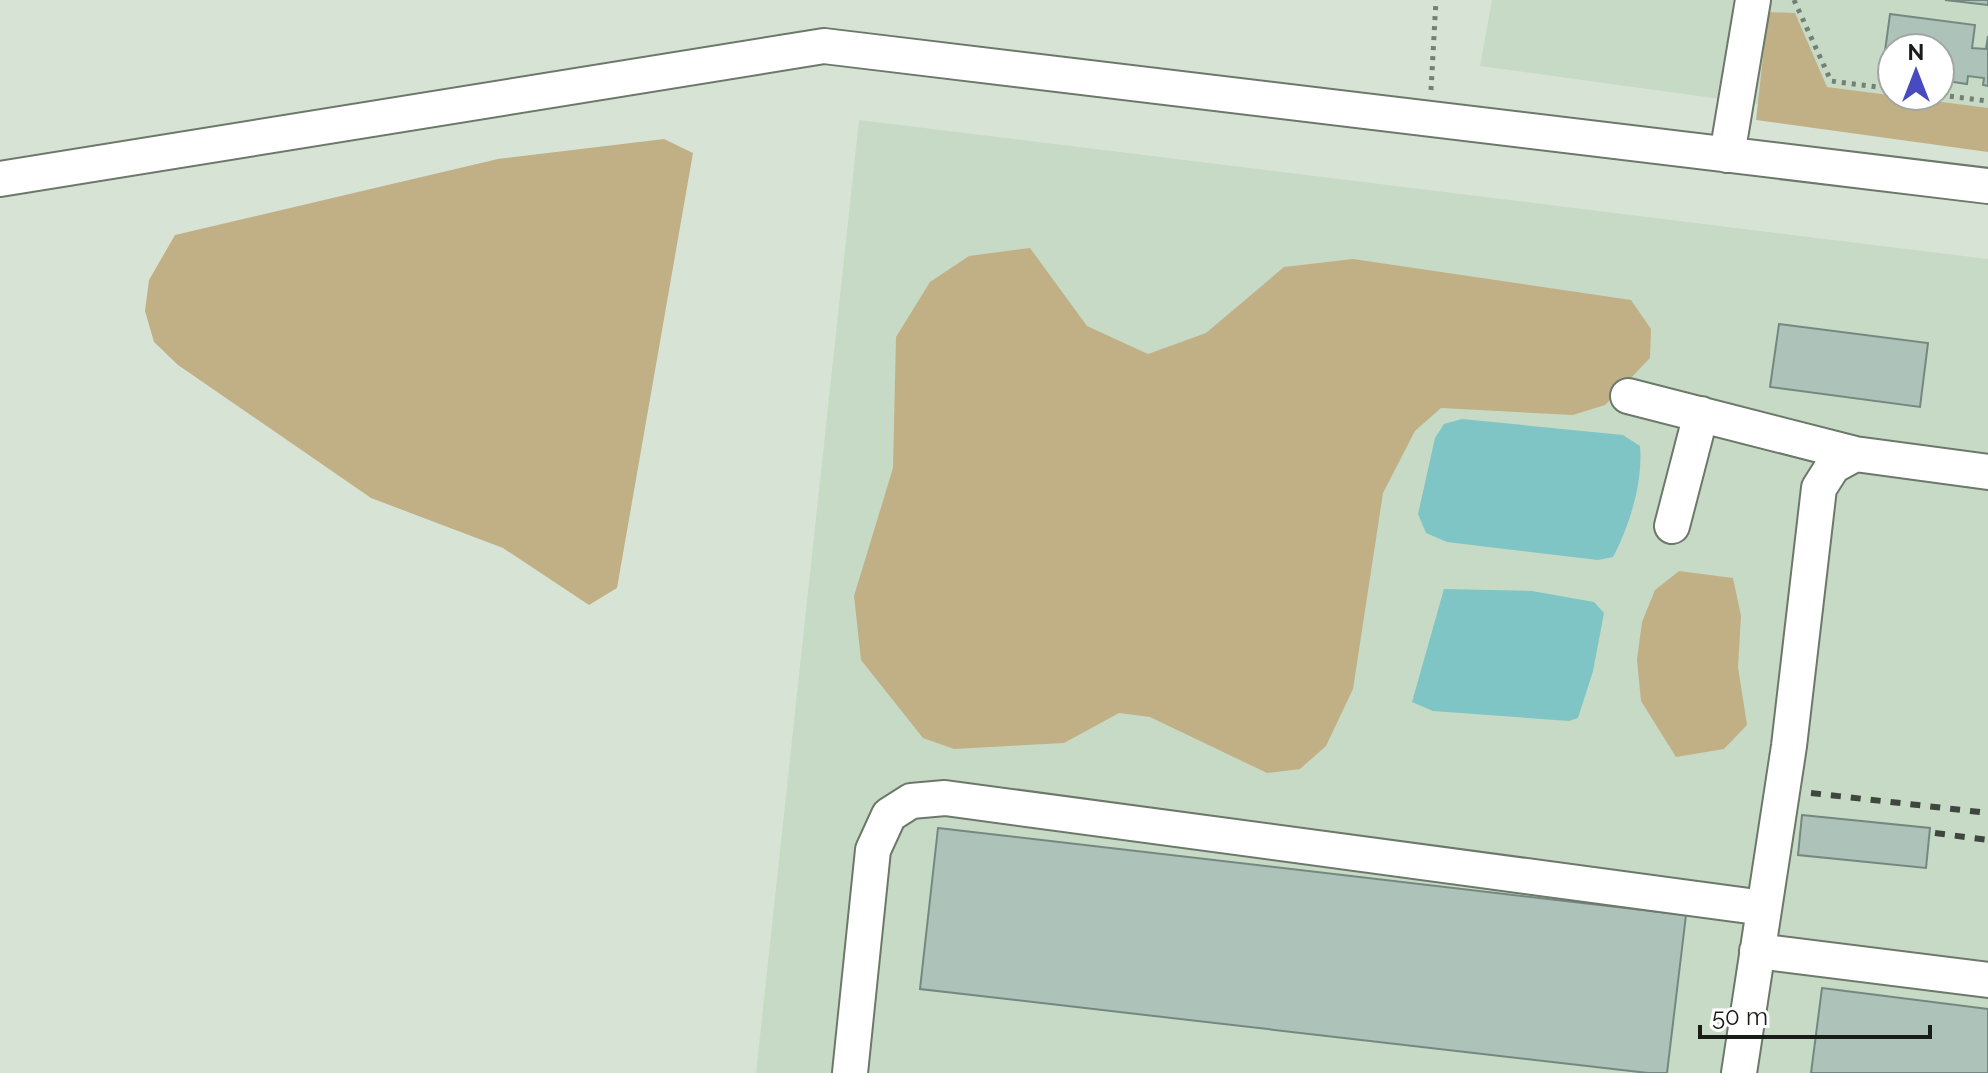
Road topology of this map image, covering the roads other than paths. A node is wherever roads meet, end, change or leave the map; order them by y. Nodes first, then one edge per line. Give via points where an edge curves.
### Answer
1 (1753, 0) edge
2 (1727, 155) junction
3 (0, 179) edge
4 (1988, 186) edge
5 (1628, 396) dead end
6 (1701, 414) junction
7 (1798, 440) junction
8 (1855, 454) junction
9 (1988, 472) edge
10 (1819, 488) junction
11 (1672, 526) dead end
12 (1764, 908) junction
13 (1757, 951) junction
14 (1988, 980) edge
15 (850, 1073) edge
16 (1739, 1073) edge

1 - 2 street
2 - 3 street via 824,46
2 - 4 street
5 - 6 street
6 - 7 street
6 - 11 street
7 - 8 street
7 - 10 street via 1812,455
8 - 9 street
8 - 10 street via 1833,466
10 - 12 street
12 - 13 street
12 - 15 street via 945,798 911,801 889,815 873,850
13 - 14 street
13 - 16 street

